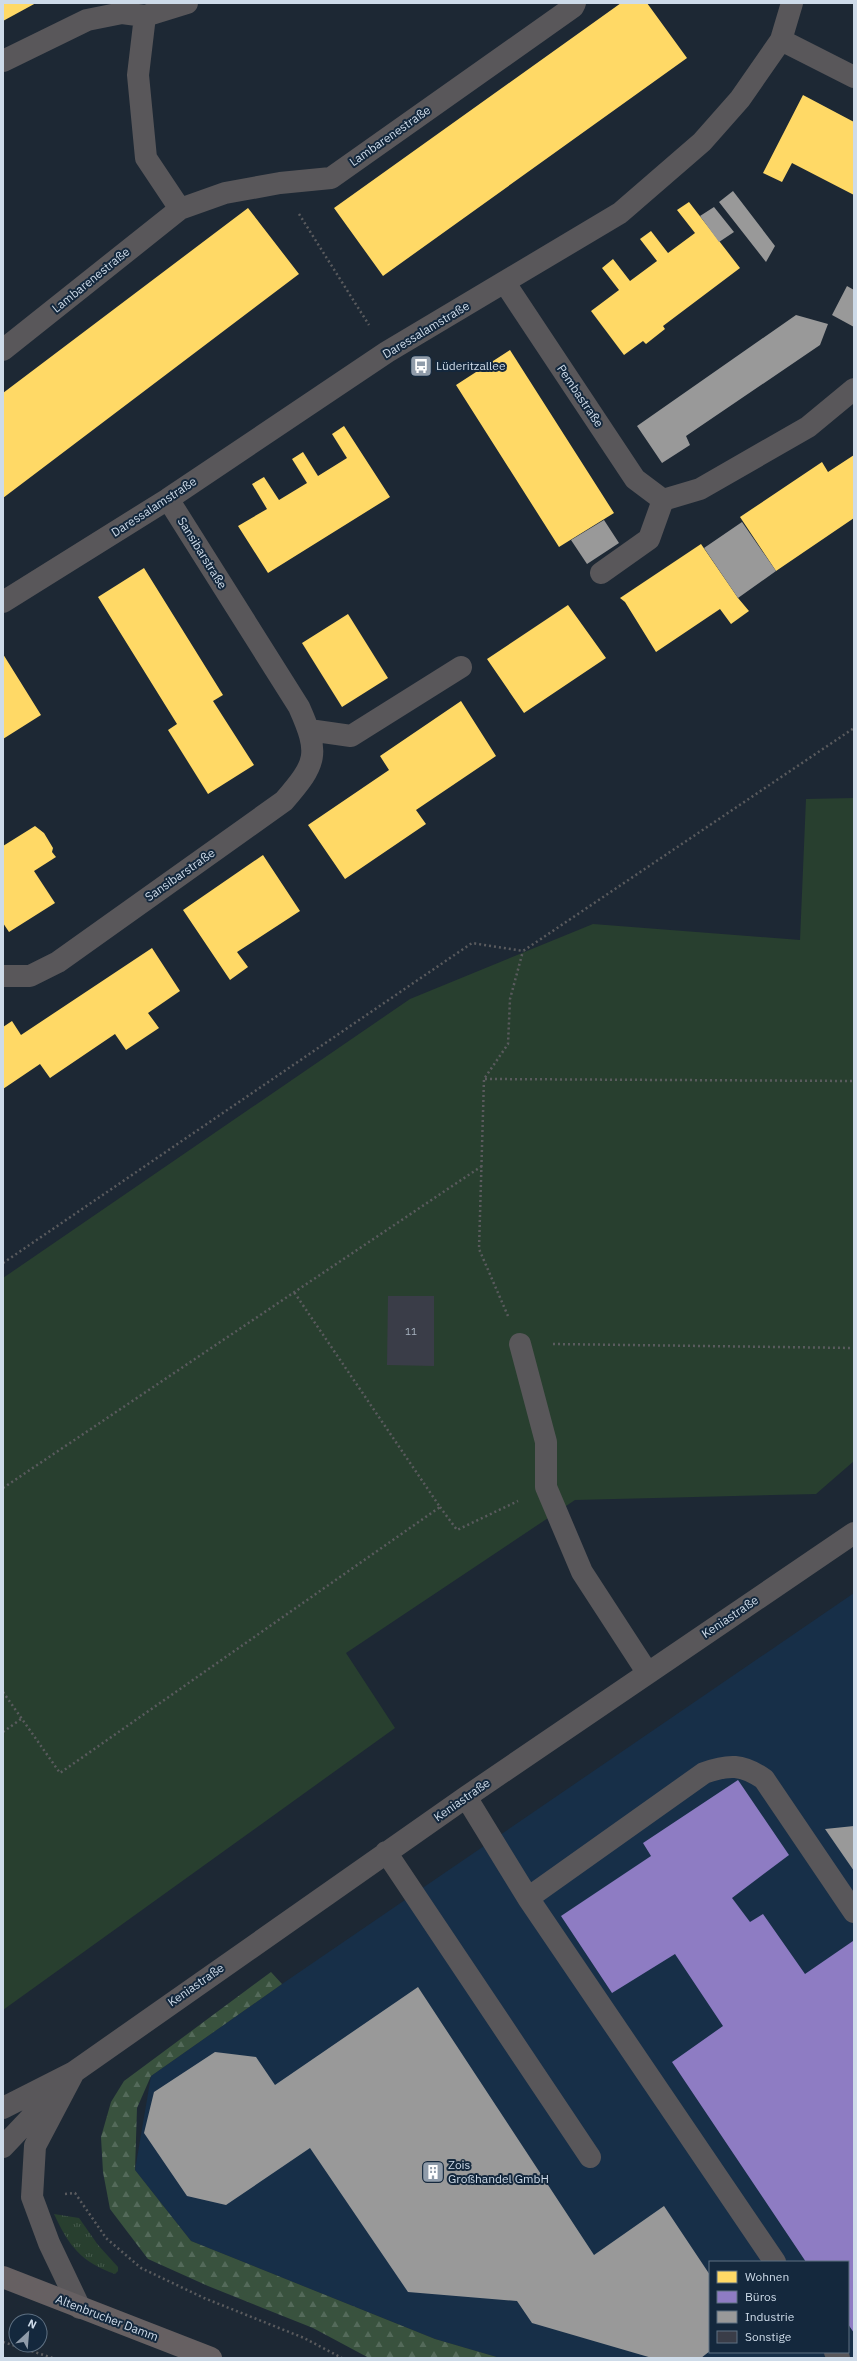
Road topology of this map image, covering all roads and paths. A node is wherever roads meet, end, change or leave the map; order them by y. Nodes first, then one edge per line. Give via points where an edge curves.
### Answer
1 (187, 3) edge
2 (575, 3) edge
3 (792, 3) edge
4 (120, 8) edge
5 (145, 16) junction
6 (781, 40) junction
7 (3, 61) edge
8 (854, 77) edge
9 (280, 183) junction
10 (180, 209) junction
11 (505, 283) junction
12 (3, 350) edge
13 (387, 352) junction
14 (854, 389) edge
15 (168, 499) junction
16 (663, 500) junction
17 (601, 573) dead end
18 (3, 602) edge
19 (461, 667) dead end
20 (854, 728) edge
21 (309, 730) junction
22 (523, 951) junction
23 (3, 976) edge
24 (484, 1079) junction
25 (854, 1081) edge
26 (482, 1166) junction
27 (3, 1263) edge
28 (294, 1292) junction
29 (520, 1344) junction
30 (854, 1348) edge
31 (546, 1487) junction
32 (3, 1488) edge
33 (440, 1507) junction
34 (854, 1534) edge
35 (647, 1672) junction
36 (3, 1692) edge
37 (22, 1719) junction
38 (3, 1732) edge
39 (466, 1797) junction
40 (386, 1852) junction
41 (528, 1898) junction
42 (854, 1912) edge
43 (74, 2072) junction
44 (3, 2108) edge
45 (3, 2147) edge
46 (590, 2157) dead end
47 (76, 2193) dead end
48 (774, 2261) edge
49 (3, 2278) edge
50 (80, 2308) junction
51 (3, 2342) edge
52 (53, 2358) edge
53 (211, 2358) edge
54 (342, 2358) edge

1 - 5 street
2 - 9 street, Lambarenestraße via 573,7 331,178
3 - 6 street, Daressalamstraße
4 - 5 street
4 - 7 street via 86,20
5 - 10 street via 138,75 146,158
6 - 8 street
6 - 11 street, Daressalamstraße via 740,99 702,142 620,213
9 - 10 street, Lambarenestraße via 225,193
9 - 13 path
10 - 12 street, Lambarenestraße
11 - 13 street, Daressalamstraße
11 - 16 street, Pembastraße via 635,479
13 - 15 street, Daressalamstraße
14 - 16 street via 808,427 700,489
15 - 18 street, Daressalamstraße
15 - 21 street, Sansibarstraße via 299,707
16 - 17 street via 649,539
19 - 21 street via 351,736
20 - 22 path
21 - 23 street, Sansibarstraße via 314,752 307,774 284,801 58,962 30,976
22 - 24 path via 510,999 508,1044
22 - 27 path via 472,943
24 - 25 path
24 - 26 path
26 - 28 path
26 - 29 path via 479,1249
28 - 32 path
28 - 33 path
29 - 30 path
29 - 31 street via 546,1442
31 - 33 path via 457,1530
31 - 35 street via 582,1572
33 - 37 path via 60,1773
34 - 35 street, Keniastraße
35 - 39 street, Keniastraße
36 - 37 path
37 - 38 path
39 - 40 street, Keniastraße
39 - 41 street
40 - 43 street, Keniastraße
40 - 46 street
41 - 42 street via 704,1773 720,1767 734,1766 751,1770 764,1779
41 - 48 street
43 - 44 street, Keniastraße
43 - 45 street, Keniastraße
43 - 50 street, Keniastraße via 35,2146 32,2197 49,2243
47 - 54 path via 106,2238 141,2268 204,2298 304,2338
49 - 50 main road, Altenbrucher Damm
50 - 53 main road, Altenbrucher Damm
51 - 52 path

